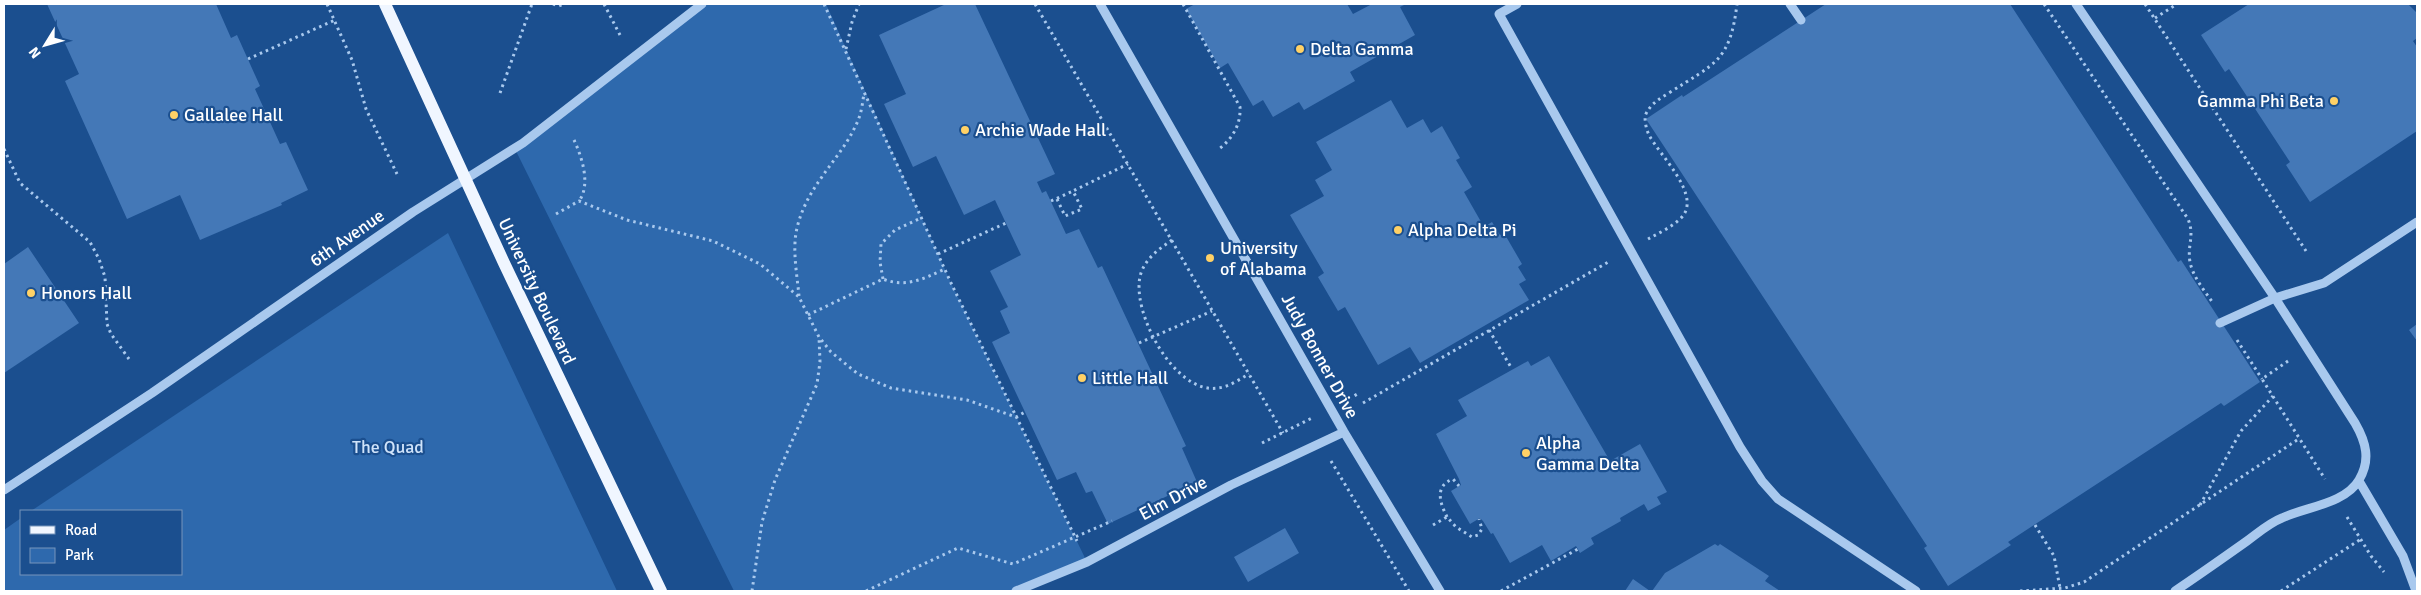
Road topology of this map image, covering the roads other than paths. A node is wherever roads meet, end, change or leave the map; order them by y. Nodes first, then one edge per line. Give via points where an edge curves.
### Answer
1 (385, 4) edge
2 (702, 4) edge
3 (1100, 4) edge
4 (1517, 4) edge
5 (1790, 4) edge
6 (2076, 4) edge
7 (1801, 20) dead end
8 (465, 178) junction
9 (2417, 222) edge
10 (2275, 298) junction
11 (2222, 322) road end
12 (1344, 432) junction
13 (2358, 481) junction
14 (4, 490) edge
15 (661, 591) edge
16 (1016, 591) edge
17 (1440, 591) edge
18 (1916, 591) edge
19 (2175, 591) edge
20 (2416, 591) edge

1 - 8 main road, University Boulevard
2 - 8 street, 6th Avenue via 523,143
3 - 12 street, Judy Bonner Drive
4 - 18 street via 1499,14 1762,481 1778,499
5 - 7 street
6 - 10 street
8 - 14 street, 6th Avenue via 152,393
8 - 15 main road, University Boulevard
9 - 10 street via 2324,283
10 - 11 street
10 - 13 street via 2364,438 2366,465
12 - 16 street, Elm Drive via 1231,485 1087,562
12 - 17 street, Judy Bonner Drive
13 - 19 street via 2337,498 2279,519
13 - 20 street via 2403,556

